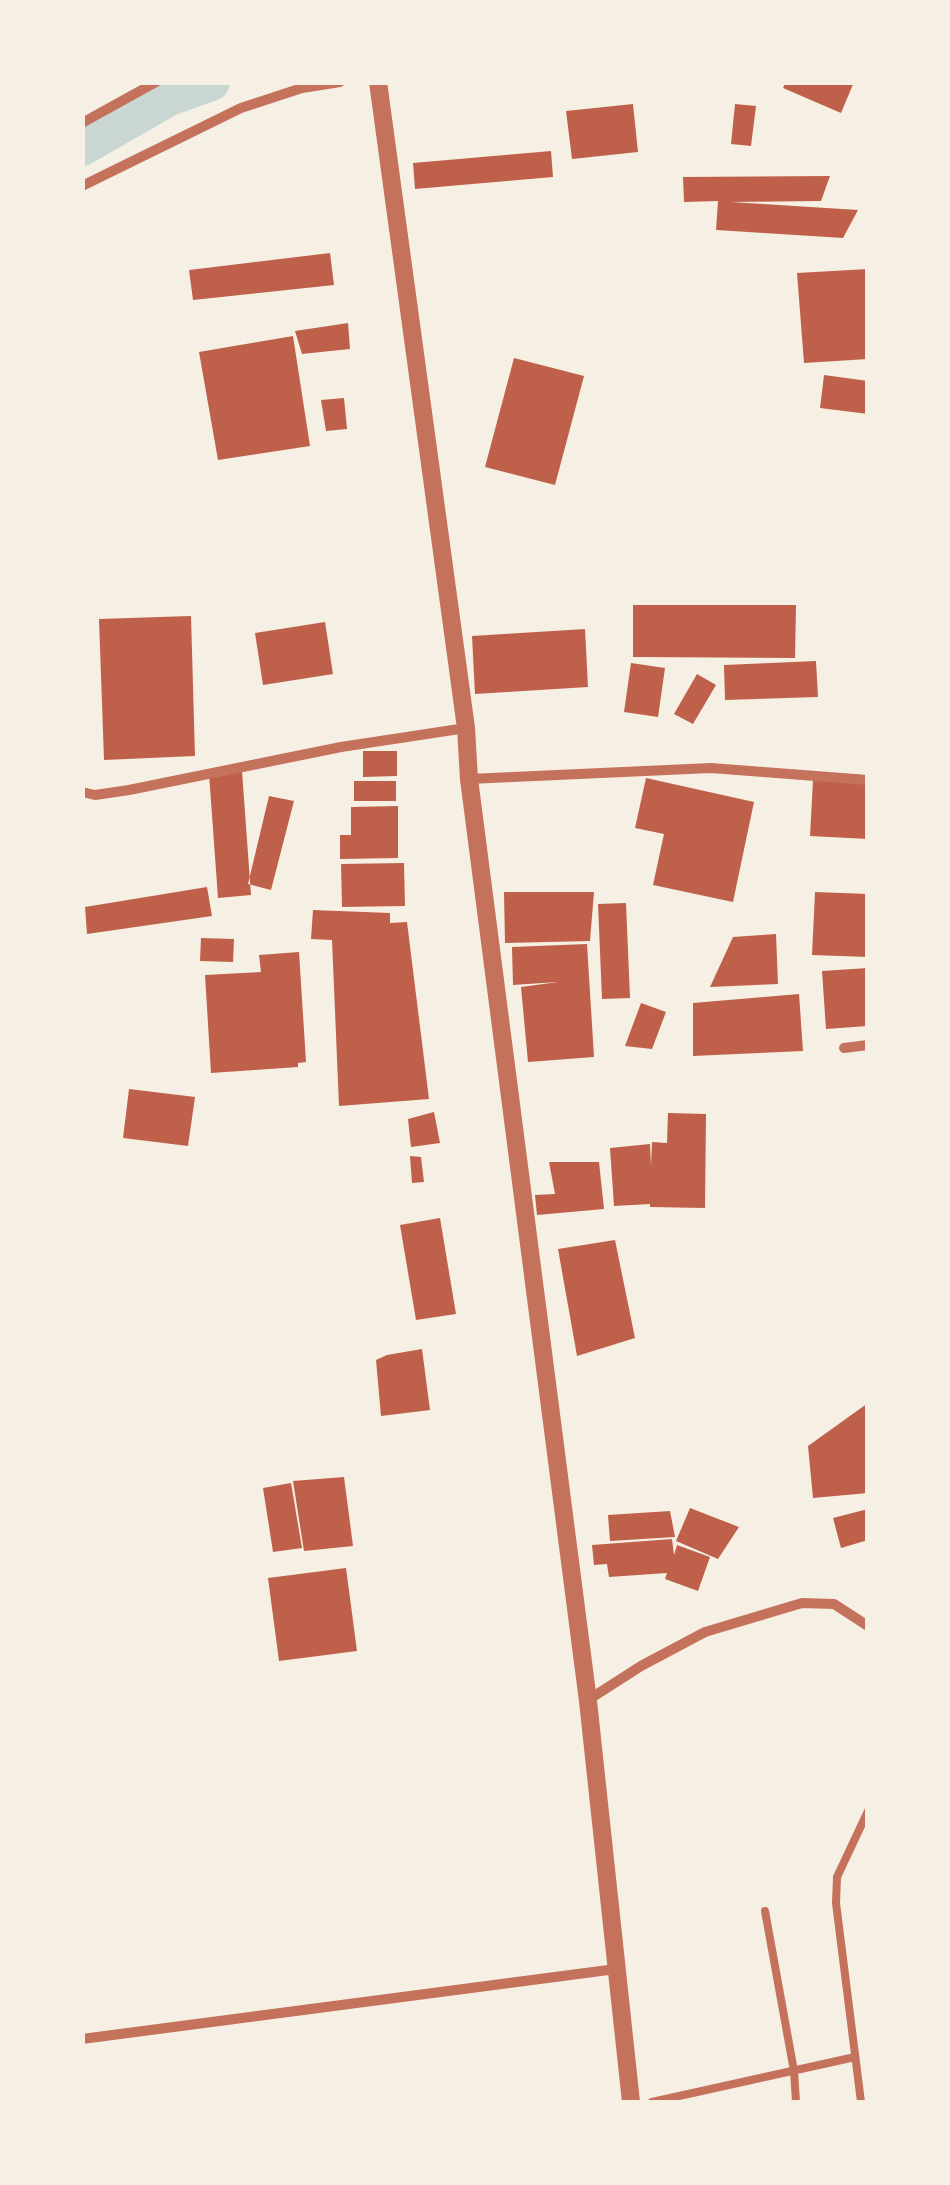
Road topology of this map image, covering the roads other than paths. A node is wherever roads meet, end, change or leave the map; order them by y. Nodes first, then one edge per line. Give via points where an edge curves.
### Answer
1 (156, 82) edge
2 (340, 82) edge
3 (378, 82) edge
4 (82, 123) edge
5 (82, 186) edge
6 (466, 728) junction
7 (469, 779) junction
8 (868, 780) edge
9 (82, 792) edge
10 (868, 1046) edge
11 (844, 1048) dead end
12 (868, 1626) edge
13 (588, 1701) junction
14 (868, 1811) edge
15 (766, 1910) dead end
16 (616, 1969) junction
17 (82, 2039) edge
18 (854, 2057) junction
19 (794, 2071) junction
20 (631, 2102) edge
21 (652, 2102) edge
22 (796, 2102) edge
23 (861, 2102) edge

1 - 4 street
2 - 5 street via 241,108
3 - 6 street
6 - 7 street
6 - 9 street via 129,790
7 - 8 street via 710,768
7 - 13 street
10 - 11 street
12 - 13 street via 834,1604 802,1603 706,1632
13 - 16 street
14 - 18 lane via 836,1890
15 - 19 lane
16 - 17 street
16 - 20 street
18 - 19 lane
18 - 23 lane
19 - 21 lane
19 - 22 lane

